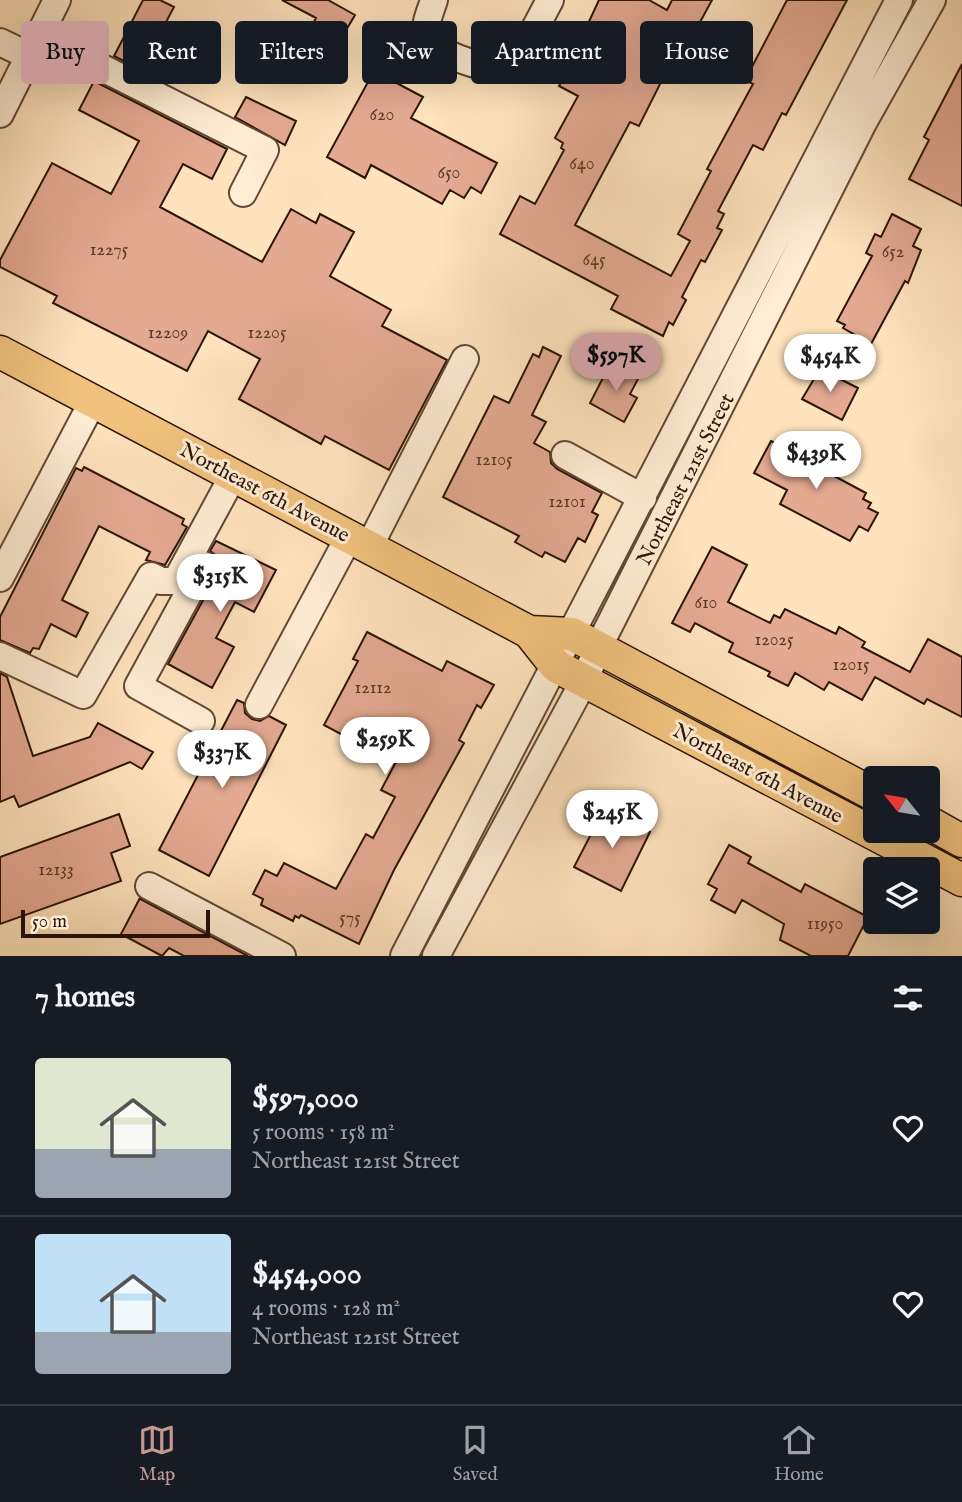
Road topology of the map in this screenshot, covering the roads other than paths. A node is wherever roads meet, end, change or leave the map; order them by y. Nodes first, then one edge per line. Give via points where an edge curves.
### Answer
1 (57, 0) edge
2 (434, 0) edge
3 (550, 0) edge
4 (899, 0) edge
5 (932, 0) edge
6 (46, 21) edge
7 (0, 41) edge
8 (21, 44) edge
9 (21, 72) edge
10 (109, 80) edge
11 (0, 114) edge
12 (243, 193) dead end
13 (0, 352) edge
14 (465, 359) dead end
15 (93, 401) junction
16 (565, 455) dead end
17 (240, 479) junction
18 (643, 498) junction
19 (359, 542) junction
20 (0, 578) edge
21 (529, 632) junction
22 (585, 641) junction
23 (0, 656) edge
24 (556, 666) junction
25 (584, 681) junction
26 (259, 705) dead end
27 (201, 721) dead end
28 (863, 789) edge
29 (940, 829) edge
30 (962, 841) edge
31 (962, 880) edge
32 (149, 886) dead end
33 (282, 956) edge
34 (404, 956) edge
35 (436, 956) edge

1 - 6 street
2 - 3 street via 426,32 430,43 488,69 504,69 523,51
4 - 18 street, Northeast 121st Street
5 - 22 street, Northeast 121st Street
7 - 8 street
9 - 11 street
10 - 12 street via 265,150
13 - 15 main road, Northeast 6th Avenue
14 - 19 street
15 - 17 main road, Northeast 6th Avenue
15 - 20 street
16 - 18 street
17 - 19 main road, Northeast 6th Avenue
17 - 23 street via 176,581 151,576 82,695
17 - 27 street via 138,686
18 - 22 street, Northeast 121st Street
19 - 21 main road, Northeast 6th Avenue
19 - 26 street
21 - 22 main road, Northeast 6th Avenue
21 - 24 main road, Northeast 6th Avenue
22 - 24 street, Northeast 121st Street
22 - 25 street, Northeast 121st Street
22 - 28 main road, Northeast 6th Avenue
24 - 25 main road, Northeast 6th Avenue
24 - 34 street, Northeast 121st Street
25 - 31 main road, Northeast 6th Avenue
25 - 35 street, Northeast 121st Street
29 - 30 main road
32 - 33 street

